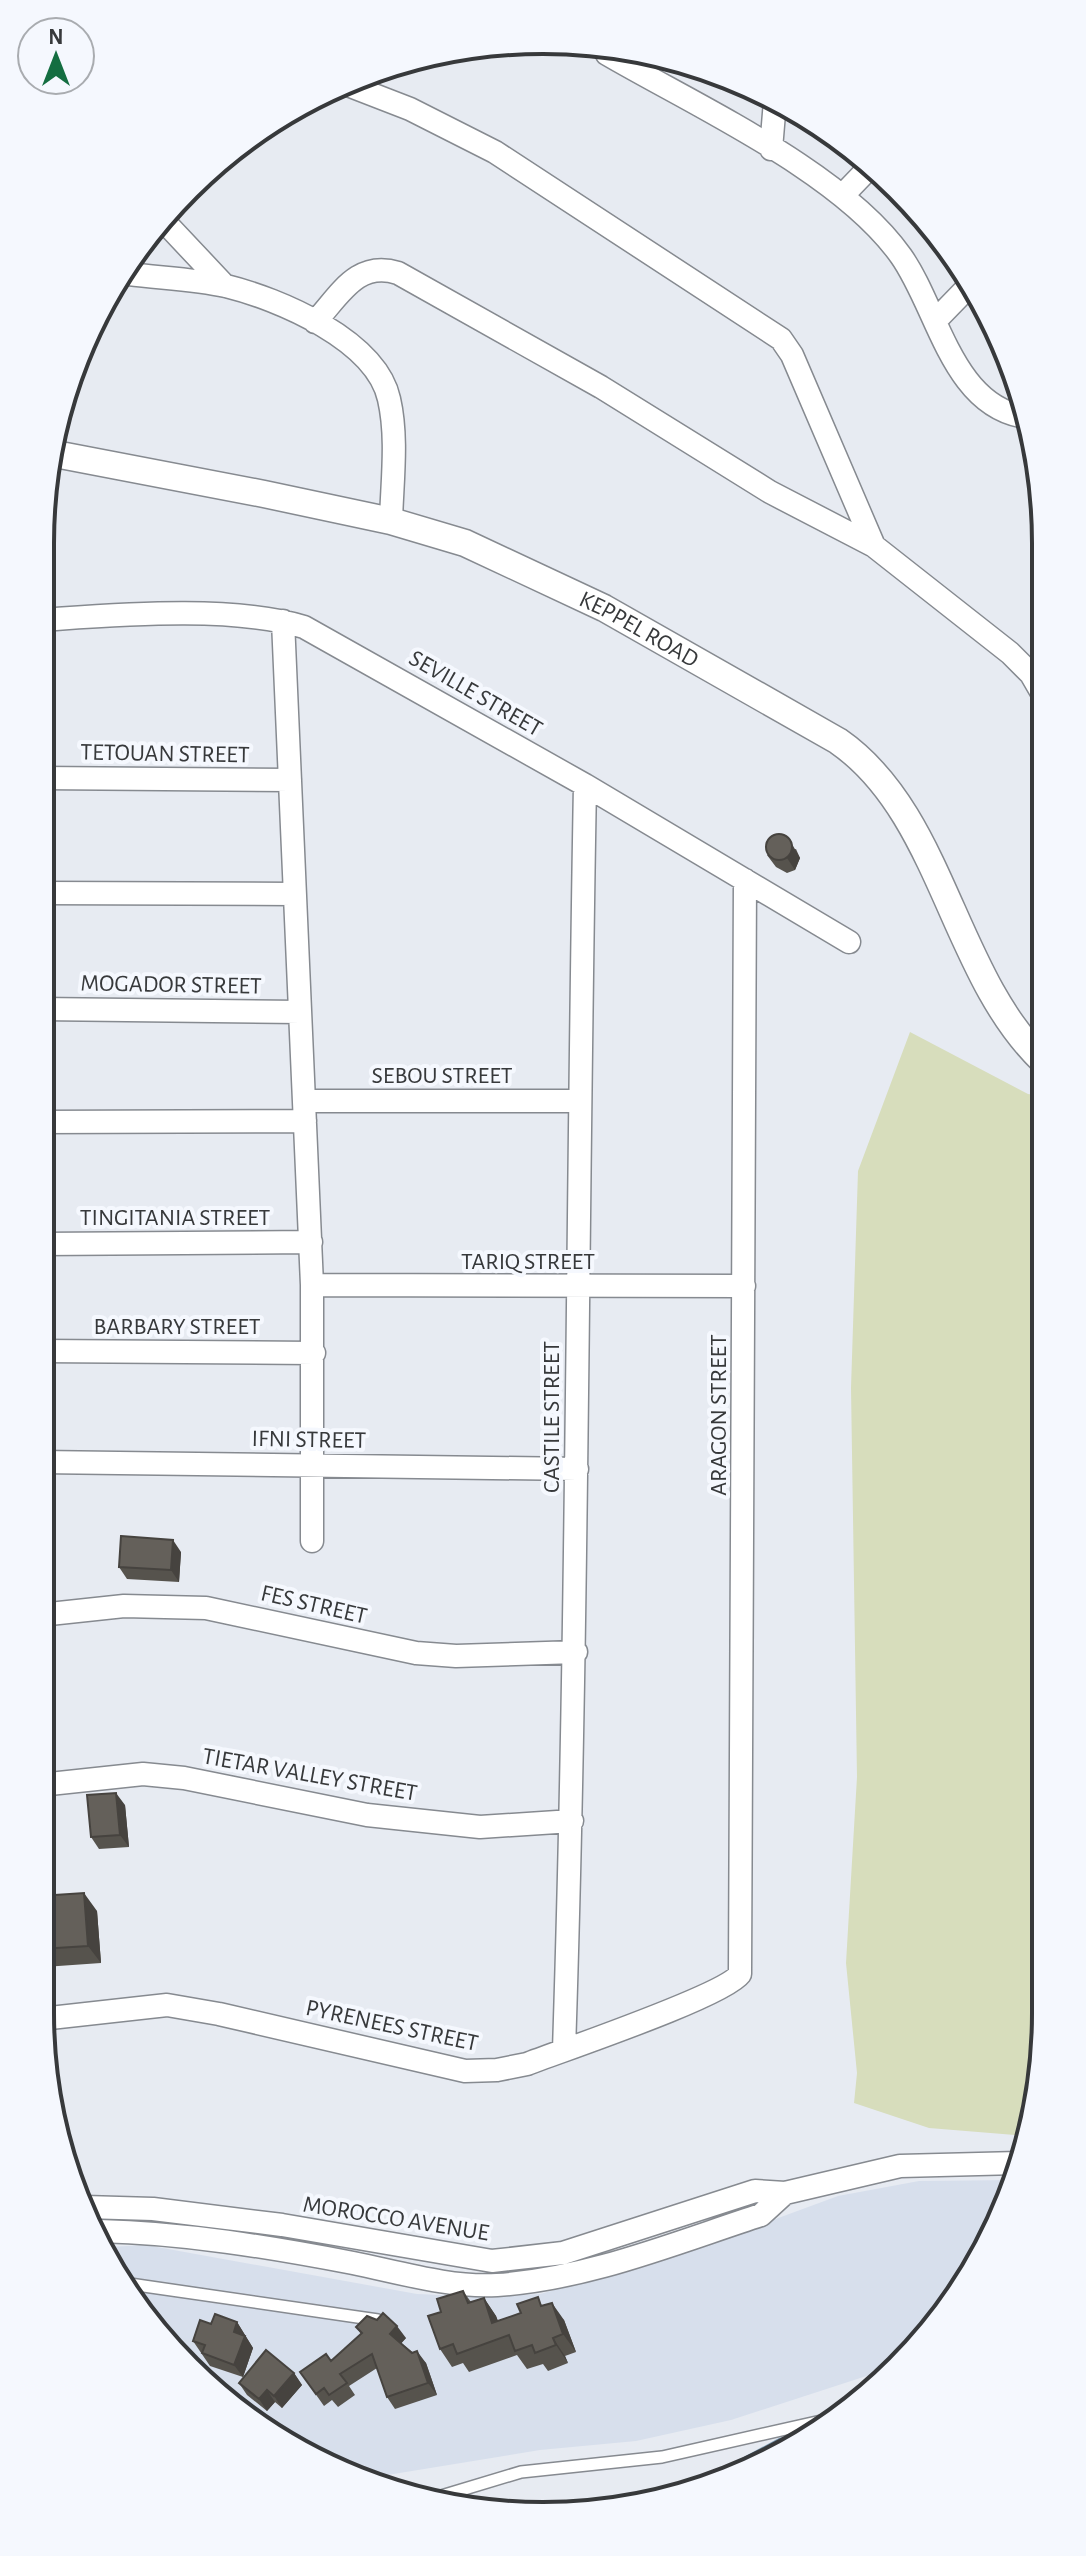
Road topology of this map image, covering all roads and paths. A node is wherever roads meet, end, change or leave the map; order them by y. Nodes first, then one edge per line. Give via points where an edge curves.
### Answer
1 (617, 60) edge
2 (360, 90) edge
3 (774, 112) edge
4 (771, 149) junction
5 (863, 174) edge
6 (843, 195) junction
7 (170, 227) edge
8 (134, 275) edge
9 (225, 286) junction
10 (963, 292) edge
11 (936, 320) junction
12 (315, 322) junction
13 (1015, 416) edge
14 (62, 455) edge
15 (391, 521) junction
16 (874, 546) junction
17 (54, 619) edge
18 (283, 621) junction
19 (1032, 670) edge
20 (54, 778) edge
21 (290, 780) junction
22 (585, 785) junction
23 (745, 880) junction
24 (54, 893) edge
25 (294, 894) junction
26 (849, 942) dead end
27 (54, 1009) edge
28 (300, 1012) junction
29 (1032, 1049) edge
30 (579, 1101) junction
31 (305, 1111) junction
32 (54, 1121) edge
33 (311, 1242) junction
34 (54, 1244) edge
35 (312, 1285) junction
36 (744, 1286) junction
37 (578, 1288) junction
38 (54, 1351) edge
39 (314, 1353) junction
40 (54, 1462) edge
41 (313, 1464) junction
42 (577, 1469) junction
43 (312, 1541) dead end
44 (54, 1614) edge
45 (576, 1652) junction
46 (54, 1784) edge
47 (572, 1821) junction
48 (742, 1950) joint
49 (54, 2018) edge
50 (564, 2050) junction
51 (1008, 2163) edge
52 (785, 2193) junction
53 (94, 2207) edge
54 (105, 2231) edge
55 (136, 2285) edge
56 (379, 2320) edge
57 (808, 2424) edge
58 (450, 2493) edge

1 - 4 street
2 - 16 street via 495,152 781,339
3 - 4 street
4 - 6 street
5 - 6 street
6 - 11 street via 901,256
7 - 9 street
8 - 9 street
9 - 12 street
10 - 11 street
11 - 13 street via 983,400
12 - 15 street via 359,351 379,372 389,399
12 - 16 street via 367,270 398,273 601,387 770,492
14 - 15 street, KEPPEL ROAD
15 - 29 street, KEPPEL ROAD via 465,543 556,584 853,751 892,796 989,985
16 - 19 street
17 - 18 street, SEVILLE STREET via 173,615
18 - 21 street
18 - 22 street, SEVILLE STREET via 330,640
20 - 21 street, TETOUAN STREET
21 - 25 street
22 - 23 street, SEVILLE STREET
22 - 30 street, CASTILE STREET
23 - 26 street, SEVILLE STREET
23 - 36 street, ARAGON STREET
24 - 25 street
25 - 28 street
27 - 28 street, MOGADOR STREET
28 - 31 street
30 - 31 street, SEBOU STREET
30 - 37 street, CASTILE STREET
31 - 32 street, SEBOU STREET
31 - 33 street
33 - 34 street, TINGITANIA STREET
33 - 35 street
35 - 37 street, TARIQ STREET
35 - 39 street
36 - 37 street, TARIQ STREET
36 - 48 street, ARAGON STREET
37 - 42 street, CASTILE STREET
38 - 39 street, BARBARY STREET
39 - 41 street
40 - 41 street, IFNI STREET
41 - 42 street, IFNI STREET
41 - 43 street
42 - 45 street, CASTILE STREET
44 - 45 street, FES STREET via 124,1606 206,1608 416,1653
45 - 47 street, CASTILE STREET
46 - 47 street, TIETAR VALLEY STREET via 143,1774 367,1815 480,1827
47 - 50 street, CASTILE STREET
48 - 50 street, PYRENEES STREET via 740,1974 730,1984
49 - 50 street, PYRENEES STREET via 167,2005 465,2071 527,2064
51 - 52 street via 900,2166
52 - 53 street, MOROCCO AVENUE via 755,2191 563,2253 492,2261 268,2223
52 - 54 street via 761,2215 568,2277 494,2286 281,2249
55 - 56 lane
57 - 58 lane via 662,2457 521,2472

